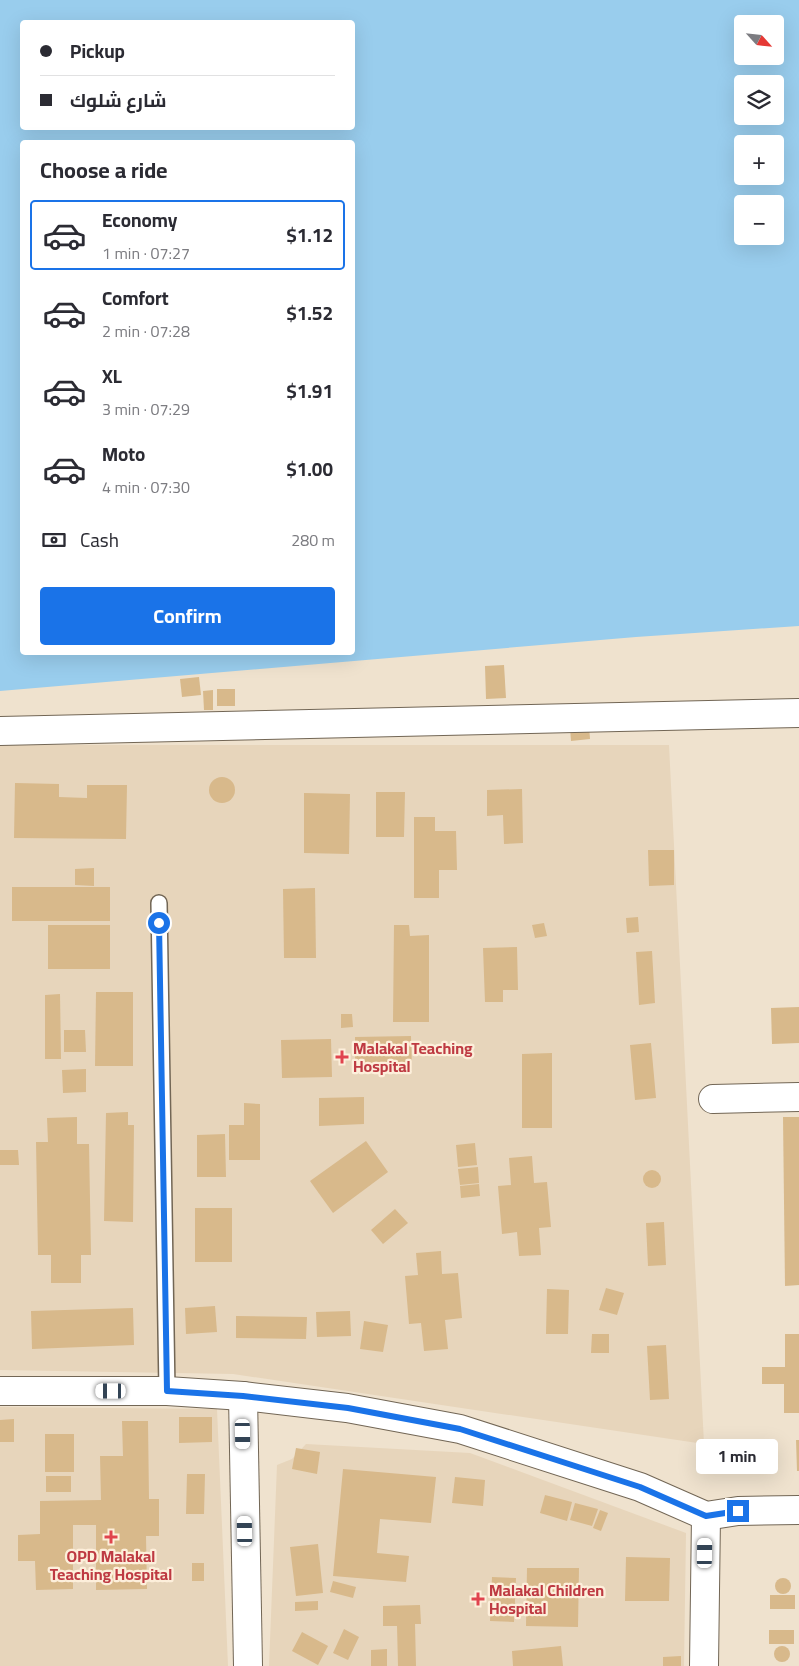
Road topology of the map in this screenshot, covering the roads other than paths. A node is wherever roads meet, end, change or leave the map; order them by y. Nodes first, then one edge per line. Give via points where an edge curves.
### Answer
1 (799, 713) edge
2 (0, 731) edge
3 (159, 903) dead end
4 (799, 1097) edge
5 (713, 1099) dead end
6 (0, 1391) edge
7 (167, 1391) junction
8 (243, 1396) junction
9 (799, 1510) edge
10 (706, 1516) junction
11 (248, 1666) edge
12 (704, 1666) edge

1 - 2 street
3 - 7 lane
4 - 5 street
6 - 7 street
7 - 8 street
8 - 10 street via 348,1408 460,1429 640,1487
8 - 11 street
9 - 10 street via 738,1511
10 - 12 street

